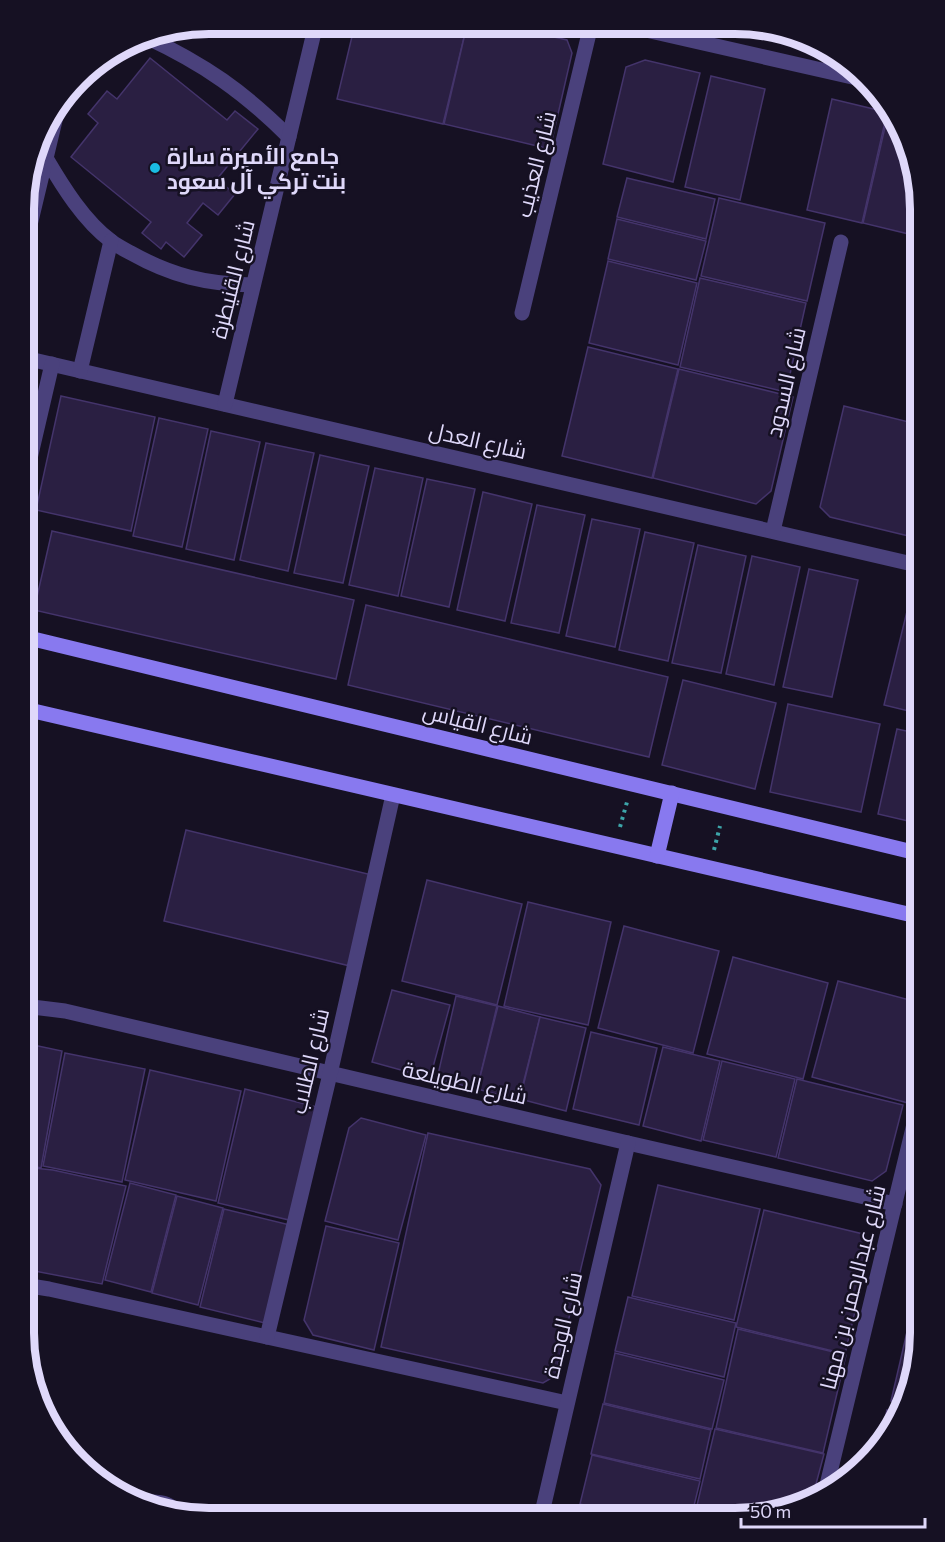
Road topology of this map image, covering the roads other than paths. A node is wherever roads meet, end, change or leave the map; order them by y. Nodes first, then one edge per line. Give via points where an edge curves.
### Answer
1 (314, 34) edge
2 (589, 34) edge
3 (664, 34) edge
4 (159, 42) edge
5 (848, 76) edge
6 (51, 136) edge
7 (289, 137) junction
8 (46, 158) junction
9 (34, 211) edge
10 (111, 241) junction
11 (841, 242) dead end
12 (254, 285) junction
13 (522, 313) dead end
14 (34, 360) edge
15 (52, 364) junction
16 (80, 371) junction
17 (225, 404) junction
18 (34, 441) edge
19 (773, 531) junction
20 (910, 563) edge
21 (34, 639) edge
22 (34, 712) edge
23 (672, 793) junction
24 (393, 795) junction
25 (910, 851) edge
26 (657, 856) junction
27 (910, 914) edge
28 (34, 1007) edge
29 (330, 1074) junction
30 (910, 1141) edge
31 (628, 1143) junction
32 (895, 1204) junction
33 (34, 1287) edge
34 (267, 1337) junction
35 (567, 1403) junction
36 (828, 1481) edge
37 (543, 1508) edge

1 - 7 street, شارع القنيطرة
2 - 13 street, شارع العذيب
3 - 5 street
4 - 7 street via 209,69
6 - 8 street
7 - 12 street, شارع القنيطرة
8 - 9 street
8 - 10 street via 66,192
10 - 12 street via 170,272 197,280
10 - 16 street
11 - 19 street, شارع السدود
12 - 17 street, شارع القنيطرة
14 - 15 street, شارع العدل
15 - 16 street, شارع العدل
15 - 18 street
16 - 17 street, شارع العدل
17 - 19 street, شارع العدل
19 - 20 street, شارع العدل
21 - 23 street, شارع القياس
22 - 24 street
23 - 25 street, شارع القياس
23 - 26 street
24 - 26 street
24 - 29 street, شارع الطلاب
26 - 27 street
28 - 29 street, شارع الطويلعة via 65,1011
29 - 31 street, شارع الطويلعة
29 - 34 street, شارع الطلاب
30 - 32 street, شارع عبدالرحمن بن مهنا
31 - 32 street, شارع الطويلعة
31 - 35 street, شارع الوجدة
32 - 36 street, شارع عبدالرحمن بن مهنا
33 - 34 street
34 - 35 street
35 - 37 street, شارع الوجدة

